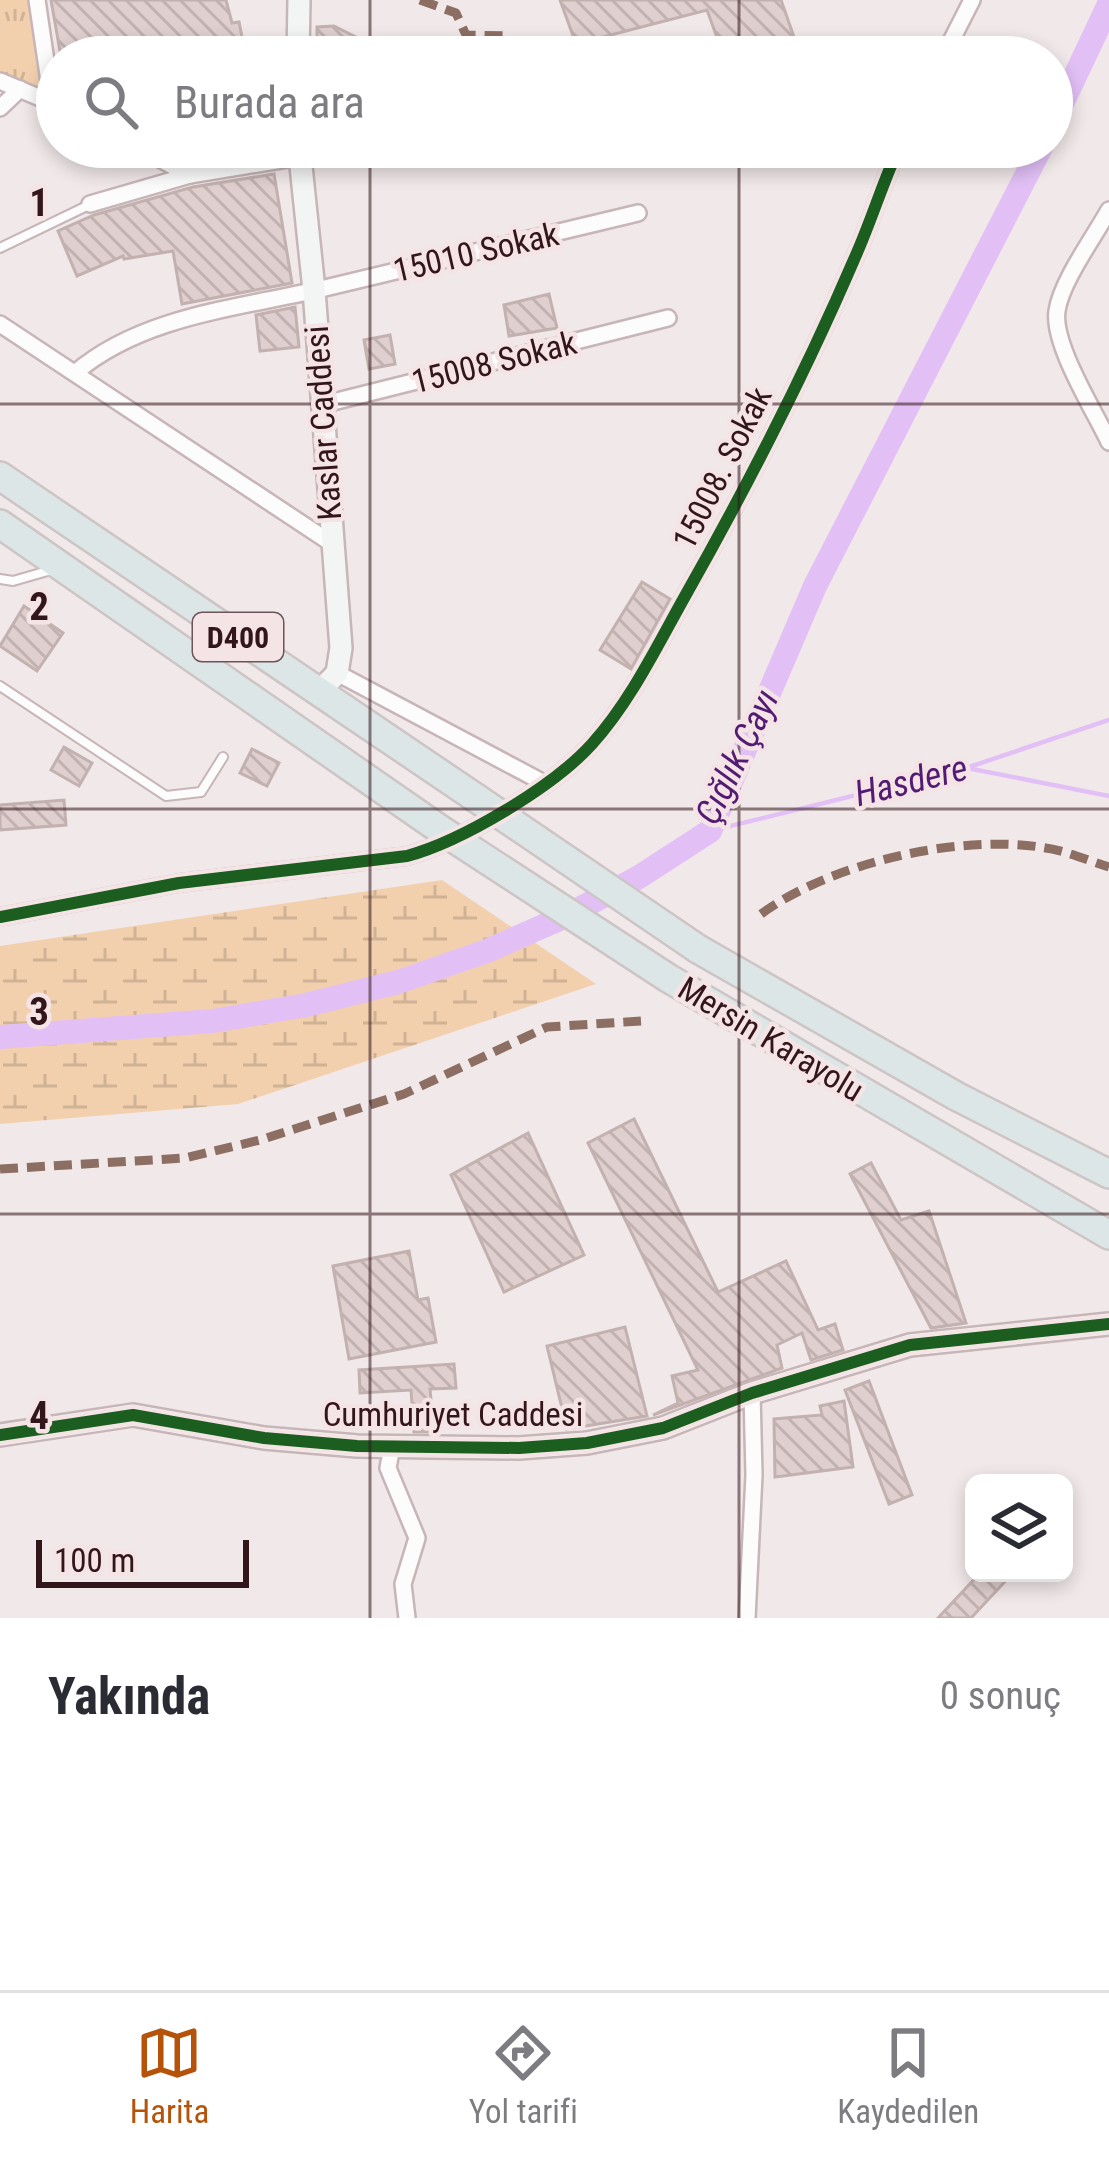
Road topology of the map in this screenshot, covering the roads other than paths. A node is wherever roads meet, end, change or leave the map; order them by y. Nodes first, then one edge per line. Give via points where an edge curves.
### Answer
1 (37, 0) edge
2 (299, 0) edge
3 (972, 0) edge
4 (43, 36) edge
5 (298, 36) edge
6 (954, 36) edge
7 (0, 81) edge
8 (20, 89) junction
9 (36, 96) edge
10 (0, 108) edge
11 (177, 168) edge
12 (223, 168) edge
13 (301, 168) edge
14 (891, 168) edge
15 (190, 175) junction
16 (90, 204) joint
17 (1109, 211) edge
18 (638, 213) dead end
19 (0, 248) edge
20 (314, 290) junction
21 (668, 318) dead end
22 (0, 324) edge
23 (75, 373) junction
24 (321, 405) junction
25 (1109, 442) edge
26 (0, 476) edge
27 (0, 524) edge
28 (331, 543) junction
29 (62, 567) junction
30 (0, 579) edge
31 (328, 682) junction
32 (0, 686) edge
33 (223, 757) dead end
34 (544, 783) junction
35 (0, 917) edge
36 (1109, 1174) edge
37 (1109, 1234) edge
38 (1109, 1324) edge
39 (752, 1394) junction
40 (0, 1435) edge
41 (392, 1446) junction
42 (407, 1618) edge
43 (746, 1618) edge

1 - 4 street
2 - 5 street
3 - 6 street
7 - 8 street
8 - 9 street
8 - 10 street
11 - 15 street
12 - 15 street
13 - 20 street, Kaslar Caddesi
14 - 34 street, 15008. Sokak via 721,534 608,724
15 - 16 street
16 - 19 lane
17 - 25 street via 1056,315 1061,343
18 - 20 street, 15010 Sokak
20 - 23 street, 15010 Sokak via 160,328
20 - 24 street, Kaslar Caddesi
21 - 24 street, 15008 Sokak
22 - 23 street
23 - 28 street
24 - 28 street, Kaslar Caddesi
26 - 31 highway, D400
27 - 29 highway, D400
28 - 31 street, Kaslar Caddesi via 341,648
29 - 30 lane
29 - 37 highway, Mersin Karayolu / D400, bridge via 668,978
31 - 34 street
31 - 36 highway, Mersin Karayolu / D400, bridge via 476,798 698,949
32 - 33 lane via 166,796 201,792
34 - 35 street, 15008. Sokak via 452,840 406,856 179,884
38 - 39 street, Cumhuriyet Caddesi via 910,1345
39 - 41 street, Cumhuriyet Caddesi via 663,1428 586,1443
39 - 43 street
40 - 41 street, Cumhuriyet Caddesi via 133,1415 264,1438
41 - 42 street via 388,1468 417,1538 403,1584

